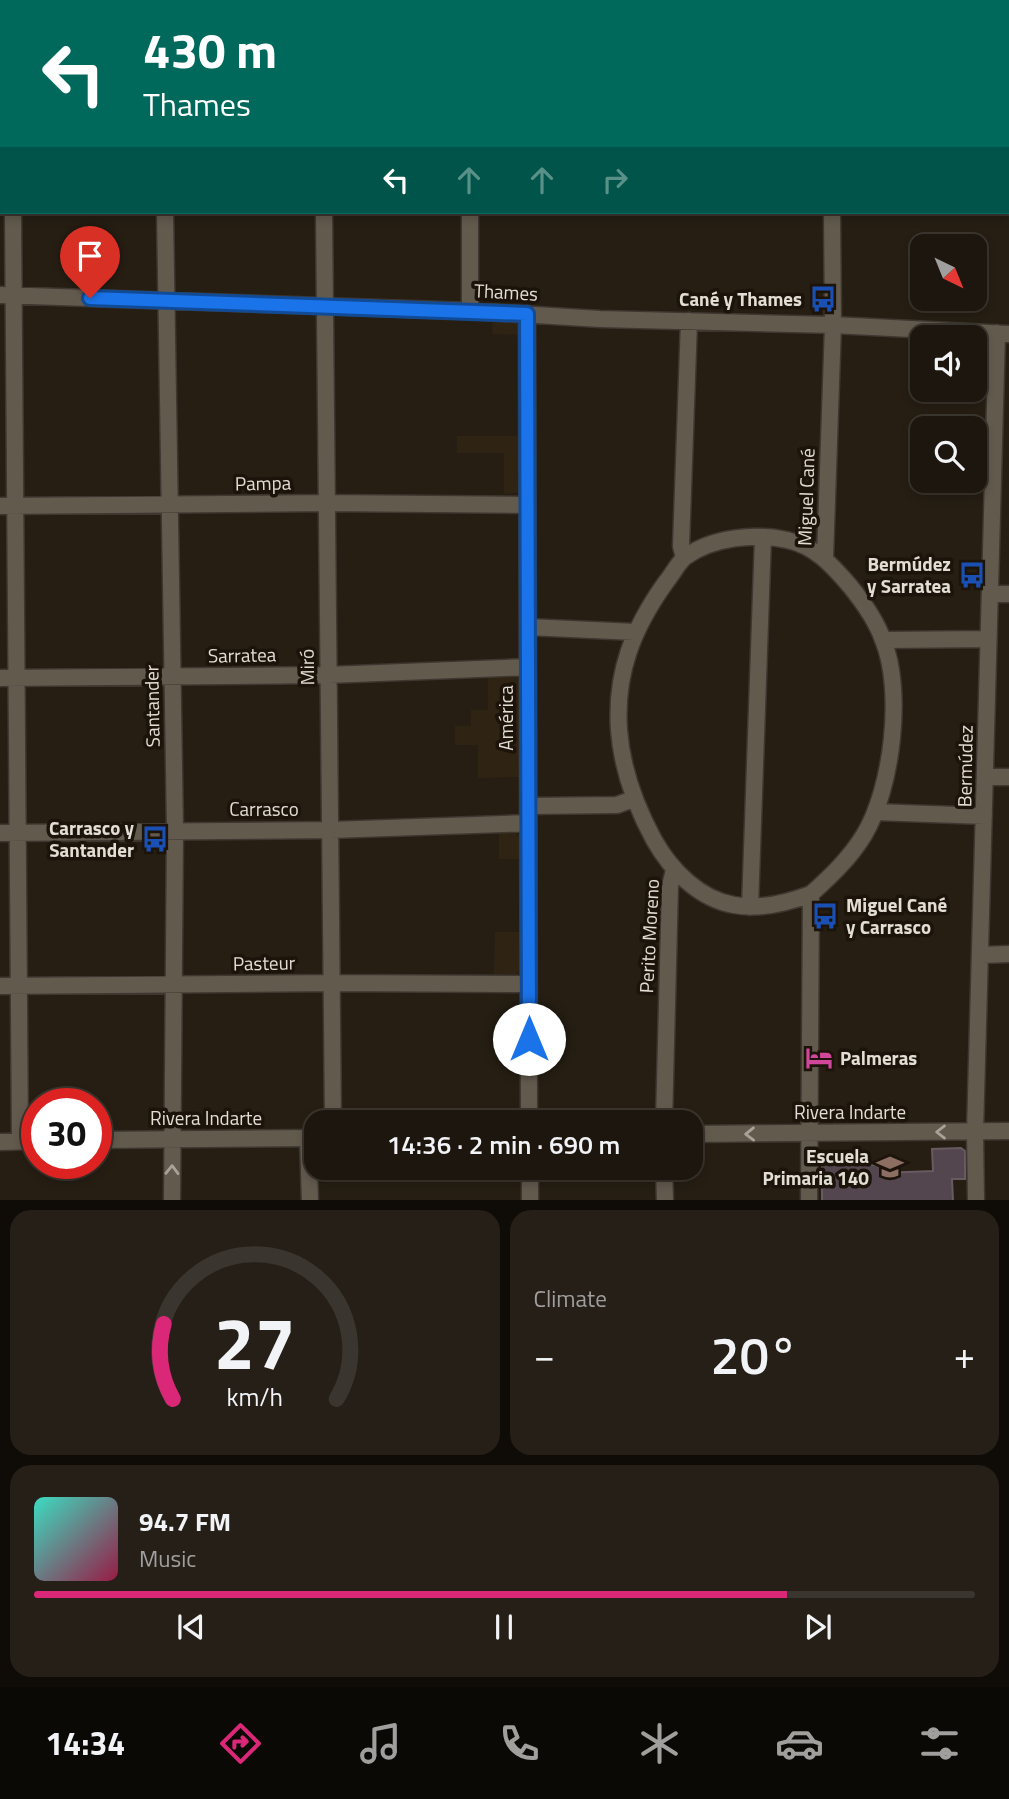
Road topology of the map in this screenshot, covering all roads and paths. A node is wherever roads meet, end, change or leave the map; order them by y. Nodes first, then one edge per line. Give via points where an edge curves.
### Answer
1 (13, 214) edge
2 (165, 214) edge
3 (324, 214) edge
4 (470, 214) edge
5 (832, 214) edge
6 (7, 295) edge
7 (166, 300) junction
8 (326, 306) junction
9 (470, 311) junction
10 (527, 314) junction
11 (689, 321) junction
12 (833, 325) junction
13 (1003, 333) edge
14 (327, 503) junction
15 (169, 505) junction
16 (527, 505) junction
17 (8, 506) edge
18 (763, 537) junction
19 (684, 558) junction
20 (825, 558) junction
21 (990, 594) junction
22 (1009, 594) edge
23 (528, 627) junction
24 (635, 632) junction
25 (989, 639) junction
26 (884, 640) junction
27 (527, 667) junction
28 (328, 675) junction
29 (173, 677) junction
30 (0, 678) edge
31 (19, 678) junction
32 (985, 777) junction
33 (1009, 777) edge
34 (633, 799) junction
35 (528, 806) junction
36 (876, 812) junction
37 (985, 816) junction
38 (528, 823) junction
39 (175, 830) junction
40 (331, 830) junction
41 (20, 832) junction
42 (0, 833) edge
43 (674, 870) junction
44 (811, 894) junction
45 (750, 907) junction
46 (1009, 954) edge
47 (982, 955) junction
48 (332, 983) junction
49 (529, 984) junction
50 (172, 985) junction
51 (0, 986) edge
52 (20, 986) junction
53 (26, 1088) edge
54 (333, 1110) edge
55 (529, 1110) edge
56 (664, 1110) edge
57 (1009, 1130) edge
58 (975, 1132) junction
59 (808, 1133) junction
60 (703, 1134) edge
61 (304, 1139) edge
62 (112, 1140) edge
63 (173, 1140) junction
64 (21, 1141) edge
65 (0, 1142) edge
66 (311, 1180) edge
67 (530, 1180) edge
68 (664, 1180) edge
69 (172, 1200) edge
70 (310, 1200) edge
71 (530, 1200) edge
72 (665, 1200) edge
73 (809, 1200) edge
74 (976, 1200) edge

1 - 6 street
2 - 7 street, Santander
3 - 8 street, Miró
4 - 9 street
5 - 12 street, Miguel Cané
6 - 7 street, Thames
6 - 17 street
7 - 8 street, Thames
7 - 15 street, Santander
8 - 9 street, Thames
8 - 14 street, Miró
9 - 10 street, Thames
10 - 11 street, Thames
10 - 16 street, América
11 - 12 street, Thames
11 - 19 street
12 - 13 street, Thames
12 - 20 street, Miguel Cané
13 - 21 street, Bermúdez
14 - 15 street, Pampa
14 - 16 street, Pampa
14 - 28 street, Miró
15 - 17 street, Pampa
15 - 29 street, Santander
16 - 23 street, América
17 - 31 street
18 - 19 street via 732,538
18 - 20 street via 789,540
18 - 45 street
19 - 24 street, Perito Moreno
20 - 26 street, Miguel Cané via 863,602
21 - 22 street
21 - 25 street, Bermúdez
23 - 24 street
23 - 27 street, América
24 - 34 street, Perito Moreno via 622,677 619,729
25 - 26 street
25 - 32 street, Bermúdez
26 - 36 street, Miguel Cané via 892,678 893,719 889,762
27 - 28 street, Sarratea
27 - 35 street, América
28 - 29 street, Sarratea
28 - 40 street, Miró
29 - 31 street, Sarratea
29 - 39 street, Santander
30 - 31 street, Sarratea
31 - 41 street
32 - 33 street
32 - 37 street, Bermúdez
34 - 35 street via 617,804
34 - 43 street, Perito Moreno
35 - 38 street, América
36 - 37 street
36 - 44 street, Miguel Cané via 854,850
37 - 47 street, Bermúdez
38 - 40 street, Carrasco
38 - 49 street, América
39 - 40 street, Carrasco
39 - 41 street, Carrasco
39 - 50 street, Santander
40 - 48 street, Miró
41 - 42 street, Carrasco
41 - 52 street
43 - 45 street via 721,902
43 - 56 street, Perito Moreno
44 - 45 street
44 - 59 street
46 - 47 street
47 - 58 street, Bermúdez
48 - 49 street, Pasteur
48 - 50 street, Pasteur
48 - 54 street, Miró
49 - 55 street, América
50 - 52 street, Pasteur
50 - 63 street, Santander
51 - 52 street, Pasteur
52 - 53 street
57 - 58 street, Rivera Indarte
58 -> 59 street, Rivera Indarte
58 - 74 street, Bermúdez
59 -> 60 street, Rivera Indarte
59 - 73 street
61 - 63 street, Rivera Indarte
62 - 63 street, Rivera Indarte
69 -> 63 street, Santander
64 - 65 street
66 - 70 street
67 - 71 street
68 - 72 street

